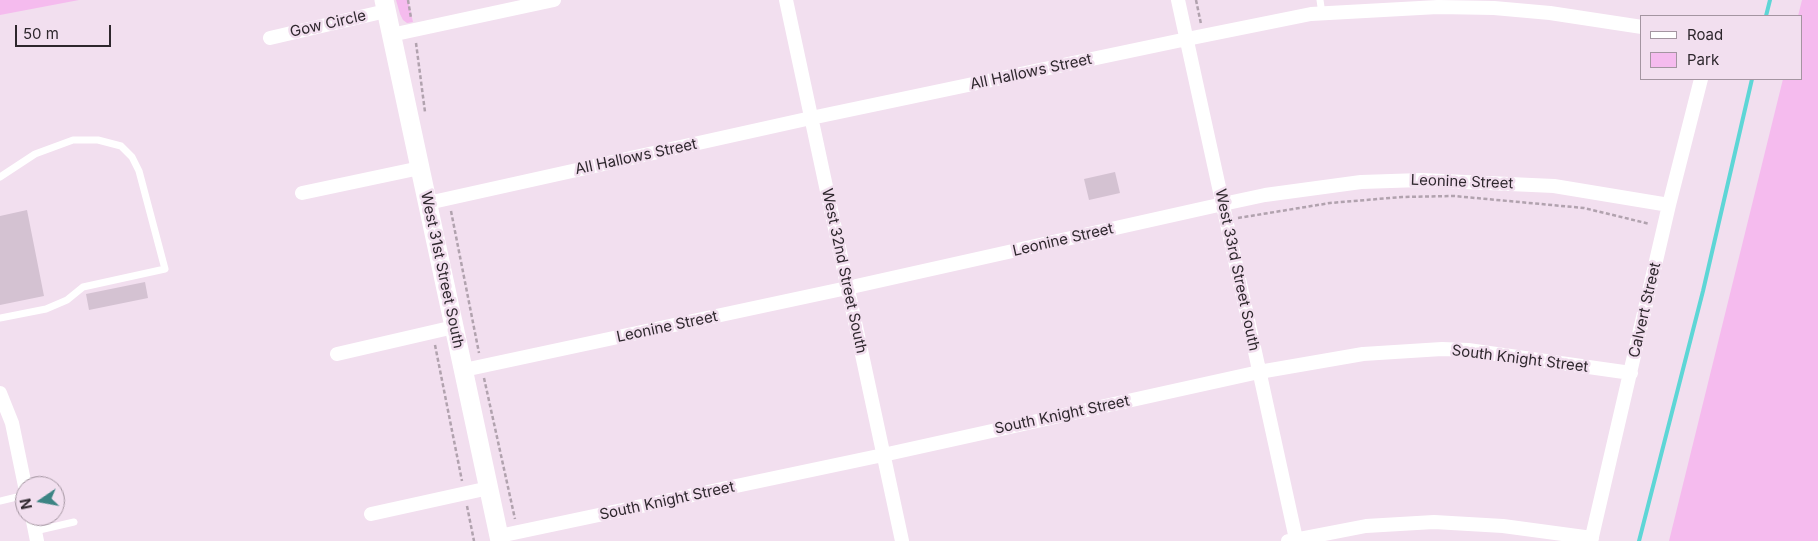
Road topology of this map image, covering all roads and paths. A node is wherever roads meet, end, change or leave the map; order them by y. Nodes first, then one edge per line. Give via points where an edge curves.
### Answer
1 (408, 0) edge
2 (554, 0) edge
3 (786, 0) edge
4 (1178, 0) edge
5 (1196, 0) edge
6 (385, 5) edge
7 (1321, 7) edge
8 (1201, 26) dead end
9 (1640, 27) edge
10 (414, 30) junction
11 (391, 35) junction
12 (270, 38) dead end
13 (1187, 39) junction
14 (1701, 80) edge
15 (426, 114) dead end
16 (811, 118) junction
17 (420, 168) junction
18 (0, 177) edge
19 (302, 193) dead end
20 (449, 198) junction
21 (428, 203) junction
22 (1222, 204) junction
23 (1669, 205) junction
24 (1236, 218) dead end
25 (1648, 232) dead end
26 (847, 288) junction
27 (0, 318) edge
28 (454, 328) junction
29 (435, 345) dead end
30 (337, 354) dead end
31 (482, 366) junction
32 (464, 370) junction
33 (1259, 372) junction
34 (1631, 373) junction
35 (0, 393) edge
36 (884, 455) junction
37 (23, 476) edge
38 (489, 488) junction
39 (465, 494) junction
40 (15, 497) edge
41 (0, 501) edge
42 (371, 514) dead end
43 (74, 522) dead end
44 (518, 532) junction
45 (36, 536) edge
46 (499, 539) edge
47 (1292, 540) edge
48 (1592, 540) edge
49 (474, 541) edge
50 (902, 541) edge

1 - 10 path
2 - 10 street
3 - 16 street, West 32nd Street South
4 - 13 street, West 33rd Street South
5 - 8 path
6 - 11 street, West 31st Street South
6 - 12 street, Gow Circle
7 - 9 street, All Hallows Street via 1494,8
7 - 13 street, All Hallows Street via 1311,14
10 - 11 street
10 - 15 path
11 - 17 street, West 31st Street South
13 - 16 street, All Hallows Street
13 - 22 street, West 33rd Street South
14 - 23 street, Calvert Street
16 - 20 street, All Hallows Street
16 - 26 street, West 32nd Street South
17 - 19 street
17 - 21 street, West 31st Street South
18 - 27 lane via 35,154 73,140 98,140 120,146 132,157 139,171 166,269 84,286 67,300 46,309
20 - 21 street, All Hallows Street
20 - 31 path
21 - 28 street, West 31st Street South
22 - 23 street, Leonine Street via 1361,182 1421,180 1554,186
22 - 26 street, Leonine Street
22 - 33 street, West 33rd Street South
23 - 34 street, Calvert Street
24 - 25 path via 1330,203 1454,196 1584,208 1650,223
26 - 31 street, Leonine Street
26 - 36 street, West 32nd Street South
28 - 30 street
28 - 32 street, West 31st Street South
29 - 39 path
31 - 32 street, Leonine Street
31 - 44 path
32 - 38 street, West 31st Street South
33 - 34 street, South Knight Street via 1363,354 1442,349 1486,352
33 - 36 street, South Knight Street
33 - 47 street, West 33rd Street South
34 - 48 street, Calvert Street
35 - 37 street via 12,423
36 - 44 street, South Knight Street
36 - 50 street, West 32nd Street South
38 - 39 street
38 - 46 street, West 31st Street South
39 - 42 street
39 - 49 path
40 - 41 lane
43 - 45 lane
44 - 46 street, South Knight Street
47 - 48 street via 1366,526 1434,522 1503,526

